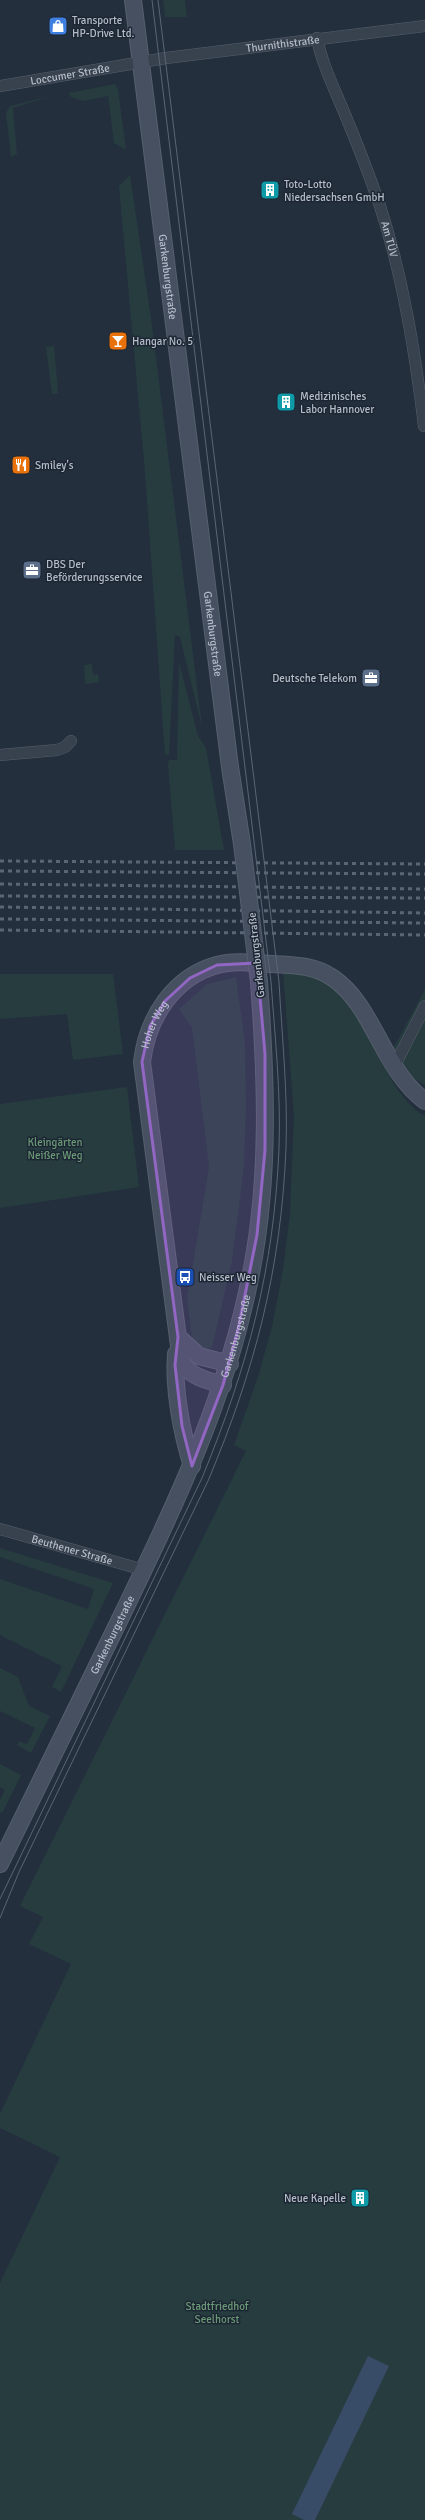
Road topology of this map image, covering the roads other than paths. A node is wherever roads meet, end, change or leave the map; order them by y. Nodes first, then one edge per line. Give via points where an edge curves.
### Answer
1 (133, 0) edge
2 (425, 26) edge
3 (317, 38) junction
4 (141, 62) junction
5 (0, 86) edge
6 (424, 426) dead end
7 (71, 740) dead end
8 (0, 755) edge
9 (425, 1006) edge
10 (394, 1067) junction
11 (425, 1101) edge
12 (178, 1337) junction
13 (230, 1364) junction
14 (223, 1385) junction
15 (192, 1466) junction
16 (0, 1529) edge
17 (144, 1570) junction
18 (0, 1864) edge

1 - 4 main road, Garkenburgstraße
2 - 3 street, Thurnithistraße
3 - 4 street, Thurnithistraße
3 - 6 street, Am TÜV via 320,54 355,137 382,214 401,288
4 - 5 street, Loccumer Straße
4 - 13 main road, Garkenburgstraße, bridge via 259,982 265,1096 262,1199 252,1268
7 - 8 street via 58,750
9 - 10 street
10 - 11 main road, Hoher Weg
10 - 12 main road, Hoher Weg via 363,1013 345,988 333,978 310,967 239,962 217,965 178,986 165,1001 150,1026 142,1062
12 - 13 main road via 199,1356
12 - 14 main road, Hoher Weg via 181,1361 185,1369 193,1375
12 - 15 main road via 175,1365 184,1442
13 - 14 main road, Garkenburgstraße
14 - 15 main road, Garkenburgstraße
15 - 17 main road, Garkenburgstraße
16 - 17 street, Beuthener Straße
17 - 18 main road, Garkenburgstraße

